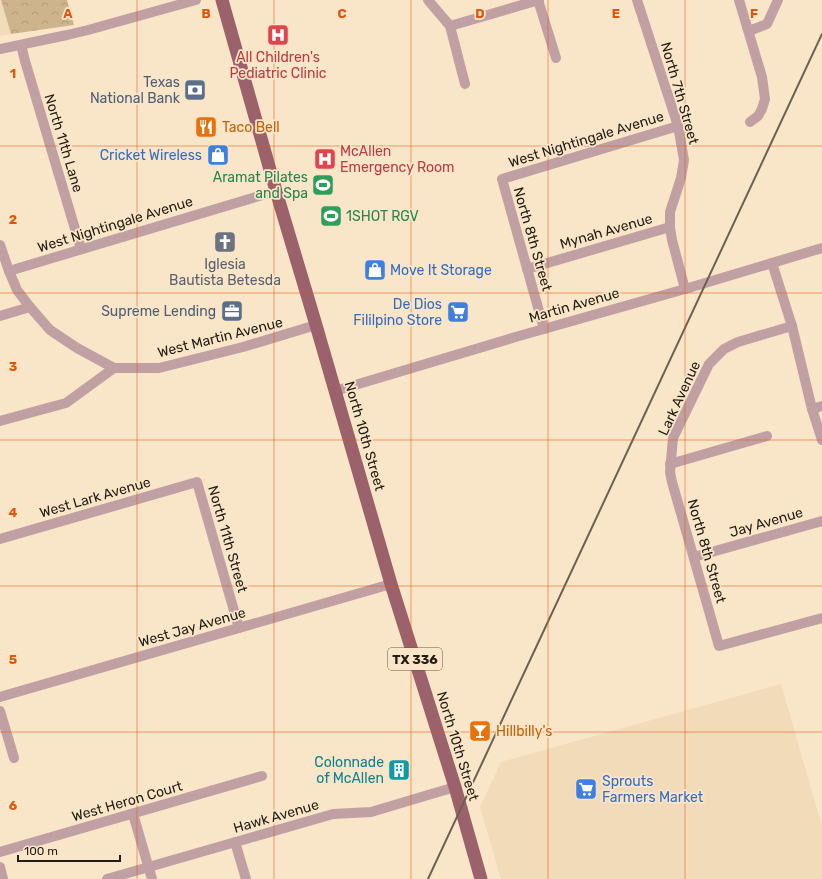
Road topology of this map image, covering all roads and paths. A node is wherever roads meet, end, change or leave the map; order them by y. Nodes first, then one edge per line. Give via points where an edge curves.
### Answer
1 (196, 0) edge
2 (222, 0) edge
3 (428, 0) edge
4 (538, 0) edge
5 (637, 0) edge
6 (739, 0) edge
7 (778, 0) edge
8 (450, 26) junction
9 (749, 31) junction
10 (22, 44) junction
11 (0, 49) edge
12 (556, 58) dead end
13 (466, 84) dead end
14 (750, 122) dead end
15 (678, 126) junction
16 (502, 179) joint
17 (276, 191) junction
18 (670, 228) junction
19 (0, 245) edge
20 (822, 248) edge
21 (81, 249) junction
22 (772, 263) junction
23 (527, 269) junction
24 (9, 271) junction
25 (685, 289) junction
26 (30, 307) junction
27 (0, 316) edge
28 (316, 325) junction
29 (792, 326) junction
30 (544, 329) junction
31 (114, 368) junction
32 (335, 391) junction
33 (822, 406) edge
34 (812, 409) junction
35 (0, 421) edge
36 (767, 436) dead end
37 (822, 440) edge
38 (670, 464) junction
39 (197, 482) joint
40 (822, 521) edge
41 (0, 539) edge
42 (694, 557) junction
43 (391, 584) junction
44 (822, 618) edge
45 (239, 628) junction
46 (0, 697) edge
47 (0, 711) edge
48 (14, 758) dead end
49 (262, 776) dead end
50 (455, 787) junction
51 (133, 814) junction
52 (235, 842) junction
53 (0, 852) edge
54 (0, 867) edge
55 (148, 868) junction
56 (3, 879) edge
57 (107, 879) edge
58 (152, 879) edge
59 (246, 879) edge
60 (481, 879) edge

1 - 10 street via 88,30
2 - 17 main road, North 10th Street / TX 336
3 - 8 street
4 - 8 street
4 - 12 street
5 - 15 street, North 7th Street
6 - 9 street
7 - 9 street via 767,24
8 - 13 street
9 - 14 street via 762,77 765,99 758,116
10 - 11 street
10 - 21 street, North 11th Lane
15 - 16 street, West Nightingale Avenue
15 - 18 street, North 7th Street via 684,160 682,178 670,212
16 - 23 street, North 8th Street
17 - 21 street, West Nightingale Avenue
17 - 28 main road, North 10th Street / TX 336
18 - 23 street, Mynah Avenue
18 - 25 street, North 7th Street
19 - 24 street
20 - 22 street, Martin Avenue
21 - 24 street, West Nightingale Avenue
22 - 25 street, Martin Avenue
22 - 29 street
23 - 30 street, North 8th Street
24 - 26 street via 17,290
25 - 30 street, Martin Avenue
26 - 27 street
26 - 31 street via 50,330
28 - 31 street, West Martin Avenue via 243,347 158,368
28 - 32 main road, North 10th Street / TX 336
29 - 34 street
29 - 38 street, Lark Avenue via 738,342 724,349 709,364 673,438
30 - 32 street, Martin Avenue
31 - 35 street via 66,403
32 - 43 main road, North 10th Street / TX 336
33 - 34 street
34 - 37 street
36 - 38 street
38 - 42 street, North 8th Street via 672,482
39 - 41 street, West Lark Avenue
39 - 45 street, North 11th Street
40 - 42 street, Jay Avenue
42 - 44 street, North 8th Street via 719,646
43 - 45 street, West Jay Avenue
43 - 50 main road, North 10th Street / TX 336
45 - 46 street, West Jay Avenue
47 - 48 street
49 - 51 street, West Heron Court
50 - 52 street, Hawk Avenue via 371,812 333,814
50 - 60 main road, North 10th Street / TX 336
51 - 53 street, West Heron Court
51 - 55 street
52 - 55 street, Hawk Avenue
52 - 59 street
54 - 56 street
55 - 57 street, Hawk Avenue
55 - 58 street

